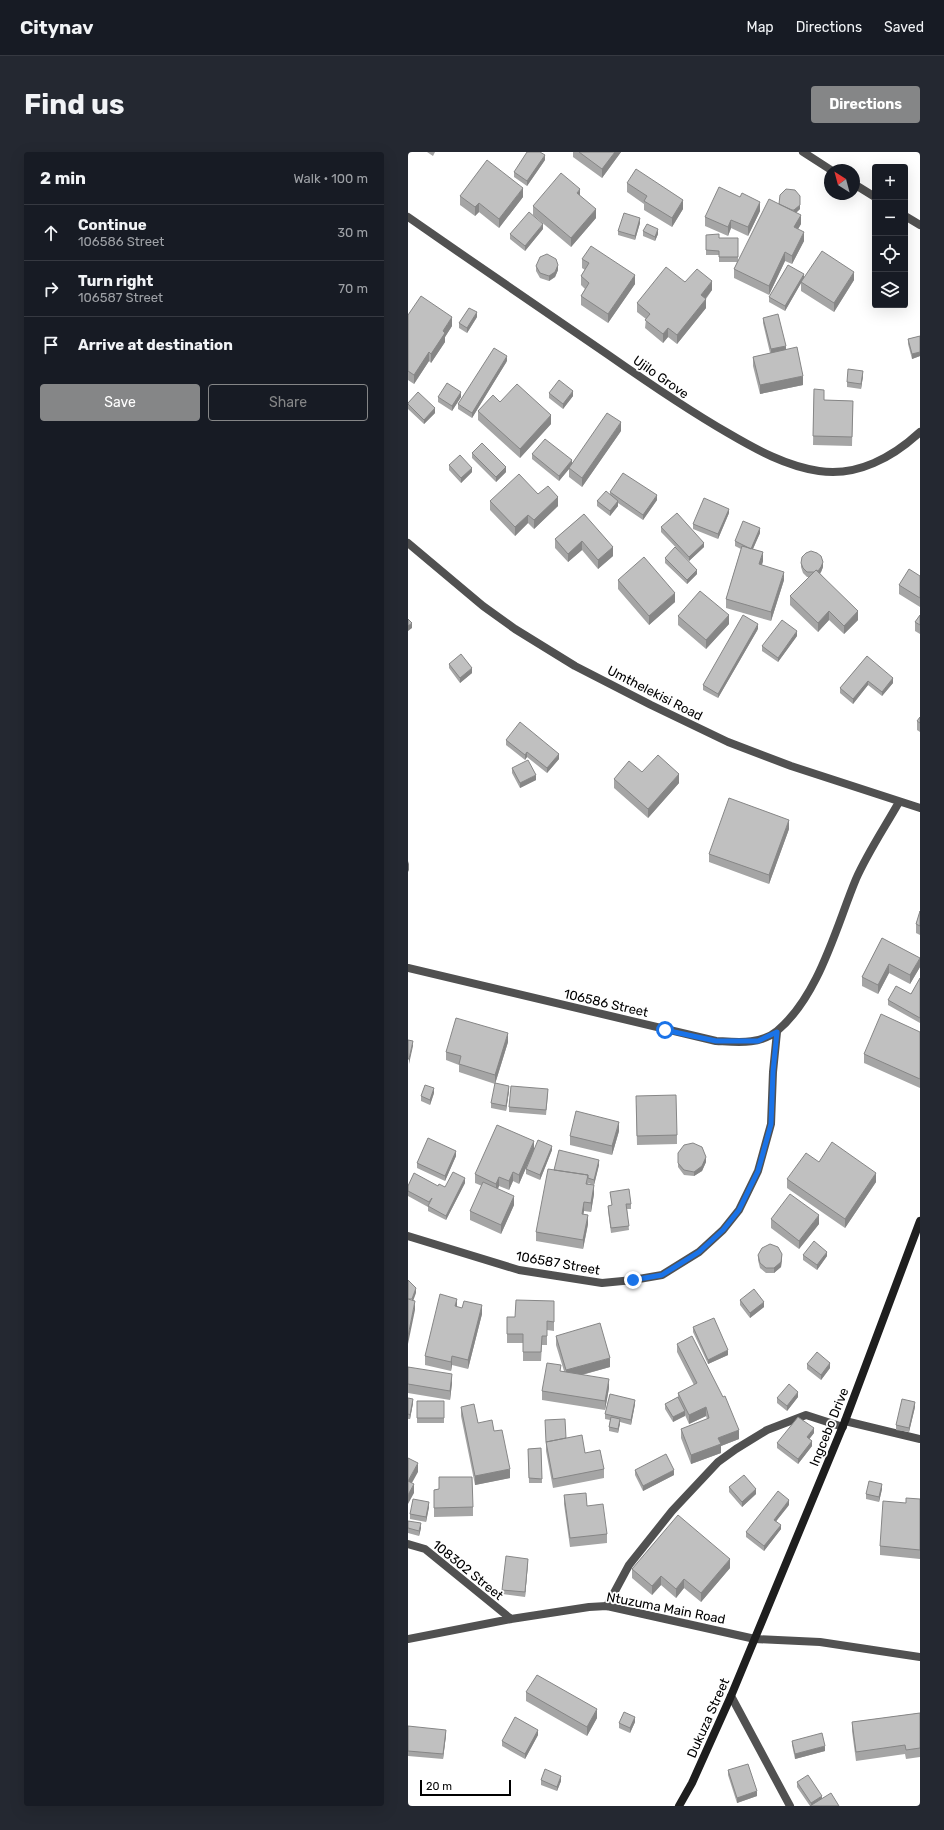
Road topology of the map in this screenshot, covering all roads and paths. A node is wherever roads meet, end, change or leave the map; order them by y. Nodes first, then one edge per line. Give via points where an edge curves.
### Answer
1 (803, 152) edge
2 (824, 165) edge
3 (860, 188) edge
4 (872, 195) edge
5 (408, 217) edge
6 (908, 218) edge
7 (920, 225) edge
8 (920, 432) edge
9 (408, 543) edge
10 (899, 802) junction
11 (920, 808) edge
12 (408, 968) edge
13 (777, 1032) junction
14 (920, 1221) edge
15 (408, 1236) edge
16 (844, 1424) junction
17 (920, 1439) edge
18 (408, 1544) edge
19 (607, 1606) junction
20 (511, 1619) junction
21 (408, 1639) edge
22 (755, 1639) junction
23 (920, 1657) edge
24 (731, 1696) junction
25 (679, 1806) edge
26 (790, 1806) edge

1 - 2 street
3 - 4 street
5 - 8 street, Ujilo Grove via 686,409 758,451 820,471 845,471 880,462
6 - 7 street
9 - 10 street, Umthelekisi Road via 483,606 575,666 728,742
10 - 11 street, Umthelekisi Road
10 - 13 street, 106586 Street via 857,877 826,956 800,1007
12 - 13 street, 106586 Street via 716,1041 758,1041
13 - 15 street, 106587 Street via 771,1124 758,1171 749,1191 739,1210 723,1230 699,1252 662,1275 602,1283 519,1270
14 - 16 main road, Ingcebo Drive
16 - 17 street
16 - 19 street via 806,1415 767,1430 724,1457 672,1511 629,1565
16 - 22 main road, Ingcebo Drive
18 - 20 street, 108302 Street via 425,1549
19 - 20 street, Ntuzuma Main Road
19 - 22 street, Ntuzuma Main Road
20 - 21 street, Ntuzuma Main Road
22 - 23 street, Ntuzuma Main Road via 820,1642
22 - 24 main road, Dukuza Street
24 - 25 main road, Dukuza Street
24 - 26 street

